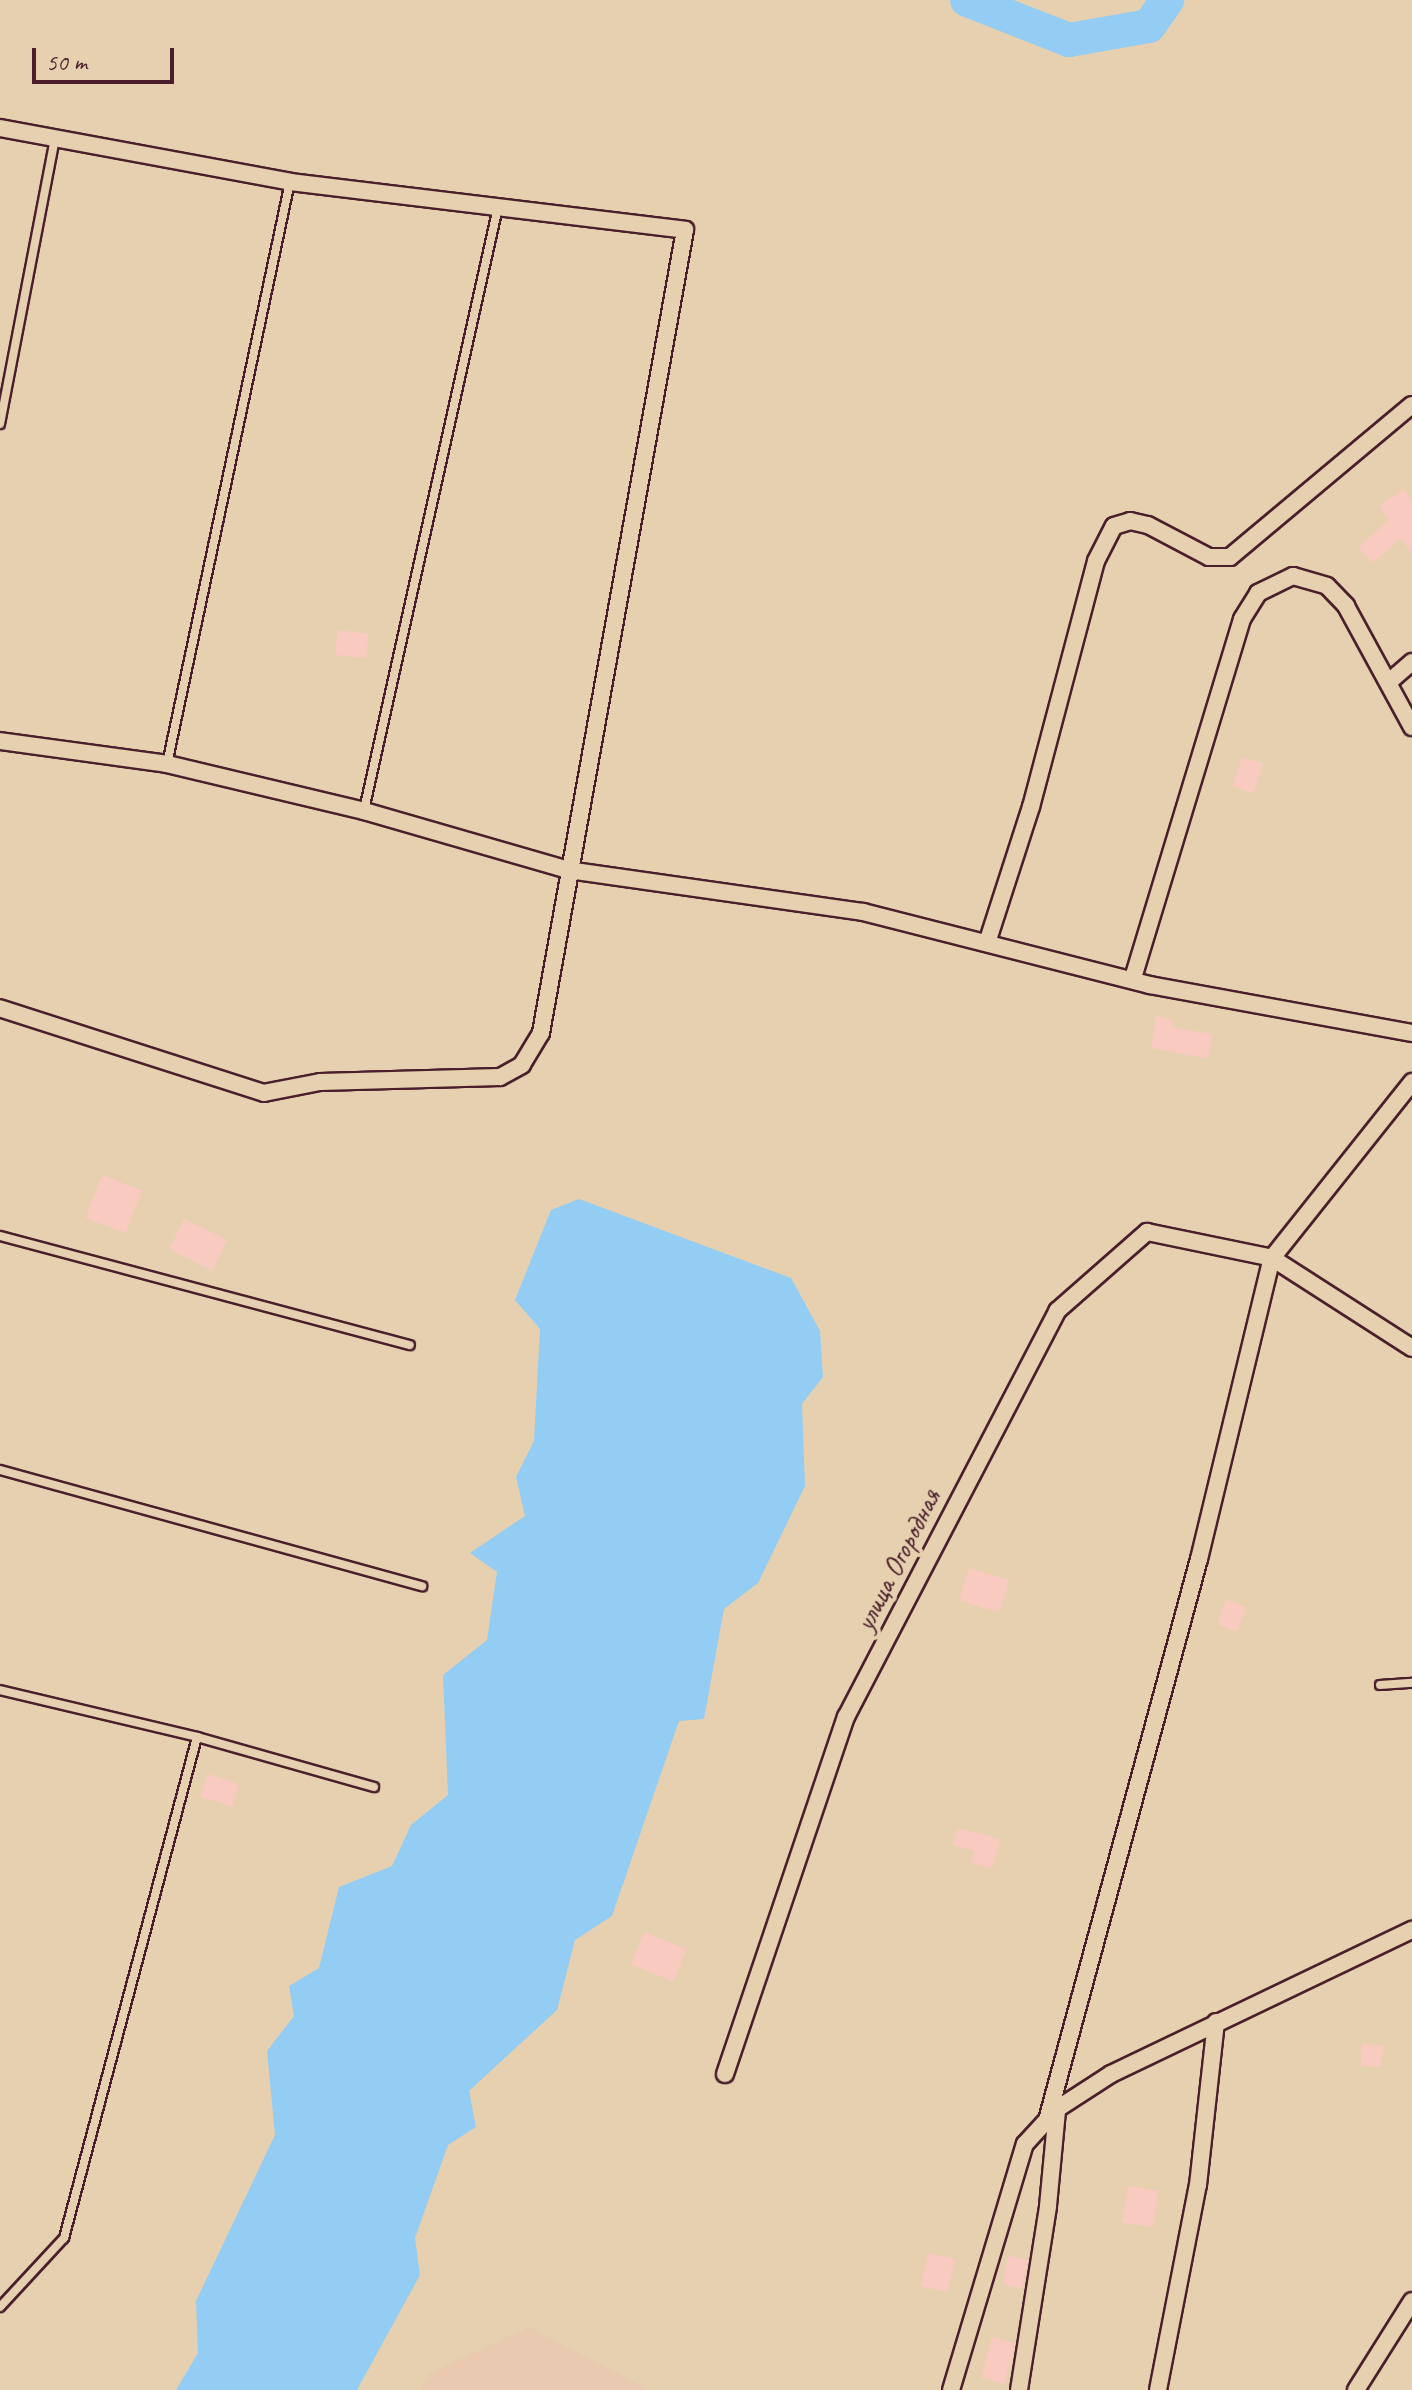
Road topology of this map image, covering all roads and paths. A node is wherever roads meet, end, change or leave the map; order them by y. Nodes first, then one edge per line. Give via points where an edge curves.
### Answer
1 (0, 128) edge
2 (55, 137) junction
3 (290, 182) junction
4 (498, 207) junction
5 (1412, 405) edge
6 (0, 424) edge
7 (1412, 662) edge
8 (1390, 681) junction
9 (1412, 727) edge
10 (0, 741) edge
11 (167, 764) junction
12 (364, 811) junction
13 (568, 870) junction
14 (987, 943) junction
15 (1133, 978) junction
16 (0, 1008) edge
17 (1412, 1033) edge
18 (1412, 1082) edge
19 (0, 1236) edge
20 (1272, 1258) junction
21 (410, 1345) dead end
22 (1412, 1348) edge
23 (0, 1470) edge
24 (422, 1586) dead end
25 (1412, 1683) edge
26 (1380, 1685) dead end
27 (0, 1690) edge
28 (197, 1737) junction
29 (374, 1787) dead end
30 (1412, 1930) edge
31 (1216, 2022) junction
32 (725, 2074) dead end
33 (1057, 2109) junction
34 (1046, 2124) junction
35 (1412, 2301) edge
36 (0, 2307) edge
37 (951, 2390) edge
38 (1019, 2390) edge
39 (1158, 2390) edge
40 (1356, 2390) edge

1 - 2 street
2 - 3 street
2 - 6 lane
3 - 4 street
3 - 11 lane
4 - 12 lane
4 - 13 street via 685,230
5 - 14 street via 1230,557 1209,557 1148,525 1130,521 1114,526 1096,561 1031,807
7 - 8 street
8 - 9 street
8 - 15 street via 1346,606 1319,581 1301,576 1278,579 1249,602
10 - 11 street
11 - 12 street
12 - 13 street
13 - 14 street via 796,901
13 - 16 street via 541,1033 522,1065 500,1077 320,1082 264,1093
14 - 15 street
15 - 17 street via 1333,1023
18 - 20 street
19 - 21 lane
20 - 22 street
20 - 32 street, улица Огородная via 1147,1232 1057,1311 846,1717
20 - 34 street via 1199,1559
23 - 24 lane
25 - 26 lane
27 - 28 lane
28 - 29 lane
28 - 36 lane via 64,2238
30 - 31 street
31 - 33 street via 1111,2074
31 - 39 street via 1198,2185
33 - 34 street
33 - 38 street via 1048,2206
34 - 37 street via 1025,2144
35 - 40 street

